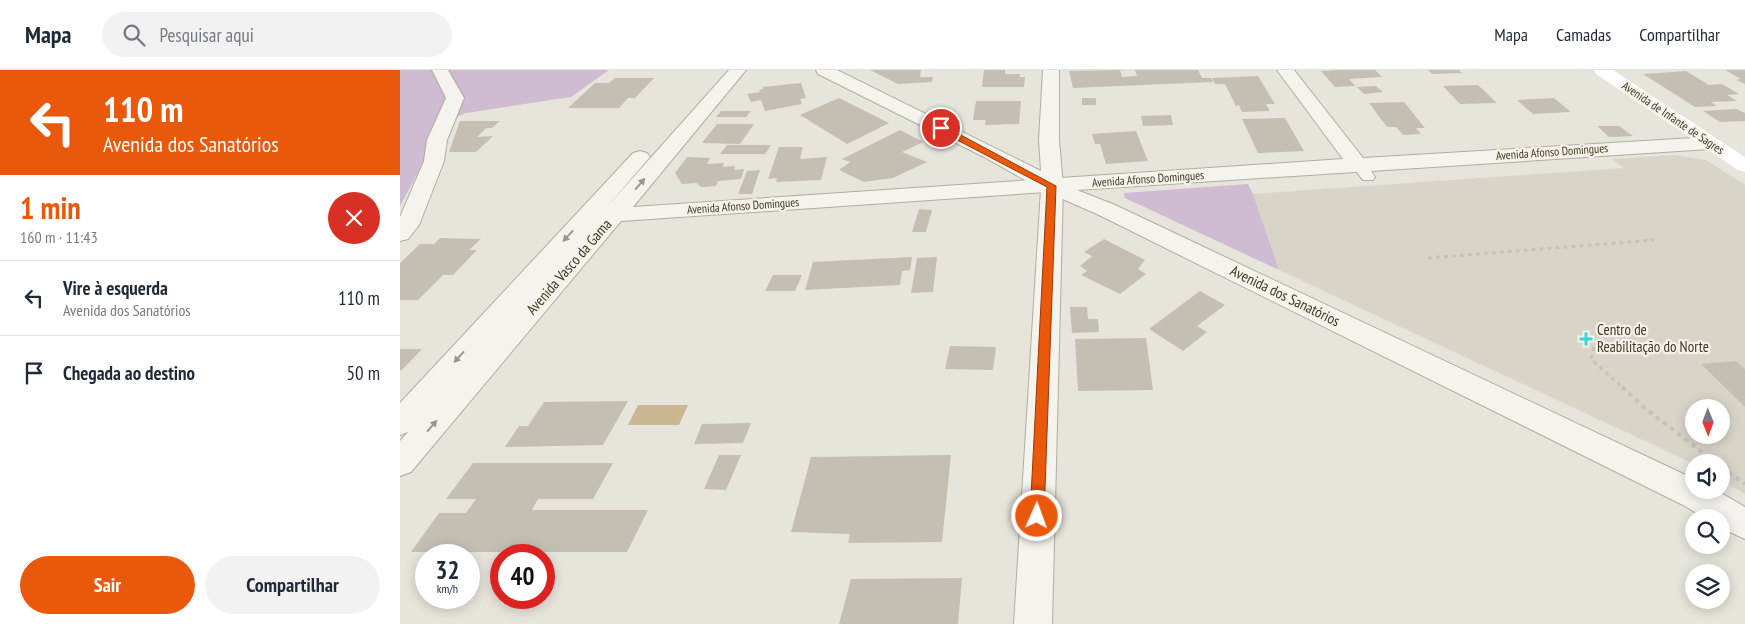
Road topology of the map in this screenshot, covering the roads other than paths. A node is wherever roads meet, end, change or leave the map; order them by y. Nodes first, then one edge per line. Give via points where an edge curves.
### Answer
1 (440, 70) edge
2 (718, 70) edge
3 (738, 70) edge
4 (824, 70) edge
5 (1051, 70) edge
6 (1284, 70) edge
7 (1602, 70) edge
8 (1710, 142) junction
9 (1745, 166) edge
10 (1363, 170) junction
11 (1052, 186) junction
12 (614, 215) junction
13 (586, 216) junction
14 (400, 234) edge
15 (400, 423) edge
16 (400, 463) edge
17 (1745, 524) edge
18 (1033, 624) edge

1 - 14 street via 455,98 437,140 434,161 408,225
2 - 13 street, Avenida Vasco da Gama
12 -> 3 street, Avenida Vasco da Gama
4 - 11 street, Avenida dos Sanatórios
5 - 11 street via 1049,140
6 - 10 street
7 - 8 main road, Avenida de Infante de Sagres
8 - 9 main road, Avenida de Infante de Sagres
8 - 10 street, Avenida Afonso Domingues
10 - 11 street, Avenida Afonso Domingues
11 - 12 street, Avenida Afonso Domingues
11 - 17 street, Avenida dos Sanatórios via 1697,496
11 - 18 street
12 - 13 street, Avenida Afonso Domingues
16 -> 12 street, Avenida Vasco da Gama
13 -> 15 street, Avenida Vasco da Gama

